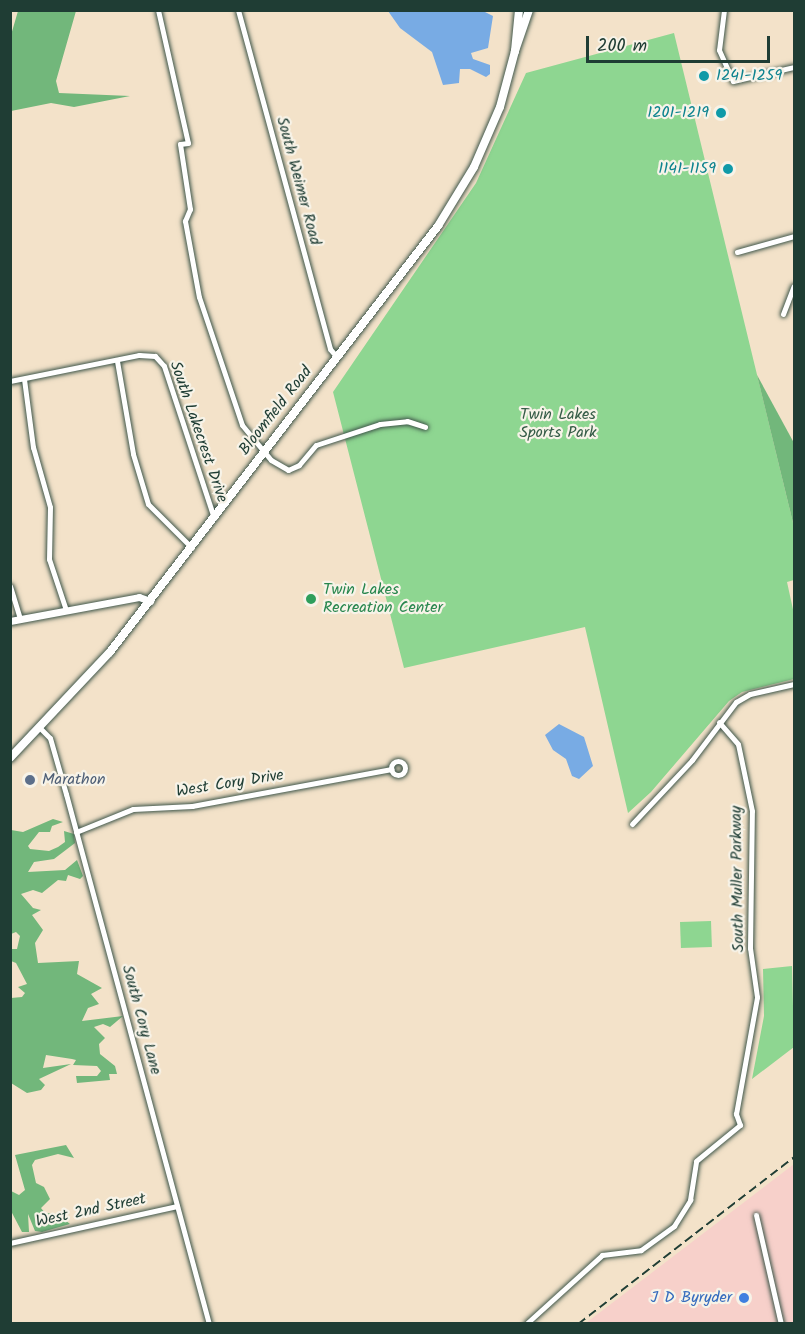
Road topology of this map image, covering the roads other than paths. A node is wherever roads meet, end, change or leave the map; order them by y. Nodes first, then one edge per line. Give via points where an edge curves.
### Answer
1 (159, 10) edge
2 (238, 10) edge
3 (519, 10) edge
4 (529, 10) edge
5 (724, 10) edge
6 (515, 51) junction
7 (795, 67) edge
8 (795, 236) edge
9 (737, 252) dead end
10 (795, 286) edge
11 (783, 314) dead end
12 (337, 357) junction
13 (117, 361) junction
14 (24, 379) junction
15 (10, 381) edge
16 (425, 427) dead end
17 (263, 451) junction
18 (214, 518) junction
19 (192, 548) junction
20 (10, 586) edge
21 (150, 601) junction
22 (66, 610) junction
23 (20, 619) junction
24 (10, 621) edge
25 (795, 684) edge
26 (719, 722) junction
27 (40, 728) junction
28 (10, 758) edge
29 (392, 769) dead end
30 (632, 824) dead end
31 (76, 832) junction
32 (177, 1206) junction
33 (756, 1215) dead end
34 (10, 1242) edge
35 (209, 1323) edge
36 (526, 1323) edge
37 (781, 1323) edge

1 - 17 street via 188,142 180,144 190,209 185,222 201,306 237,414
2 - 12 street, South Weimer Road via 330,349
3 - 6 main road, Bloomfield Road
4 - 6 main road, Bloomfield Road
5 - 7 street via 719,50 733,81
6 - 12 main road, Bloomfield Road via 500,107 469,177 438,226
8 - 9 street
10 - 11 street
12 - 17 main road, Bloomfield Road
13 - 14 street
13 - 18 street, South Lakecrest Drive via 142,354 155,356 164,366
13 - 19 street via 133,453 146,498 155,514
14 - 15 street
14 - 22 street via 33,447 50,507 49,559
16 - 17 street via 407,421 380,424 316,445 290,470 279,467
17 - 18 main road, Bloomfield Road
18 - 19 main road, Bloomfield Road
19 - 21 main road, Bloomfield Road
20 - 23 street
21 - 22 street via 139,597
21 - 27 main road, Bloomfield Road via 81,686
22 - 23 street
23 - 24 street
25 - 26 street via 743,697
26 - 30 street via 692,760
26 - 36 street, South Muller Parkway via 738,744 752,806 750,948 758,997 736,1114 740,1125 696,1161 690,1200 674,1226 641,1250 602,1255
27 - 28 main road, Bloomfield Road
27 - 31 street, South Cory Lane via 50,738
29 - 31 street, West Cory Drive via 189,807 134,809
31 - 32 street, South Cory Lane
32 - 34 street, West 2nd Street
32 - 35 street, South Cory Lane
33 - 37 street

